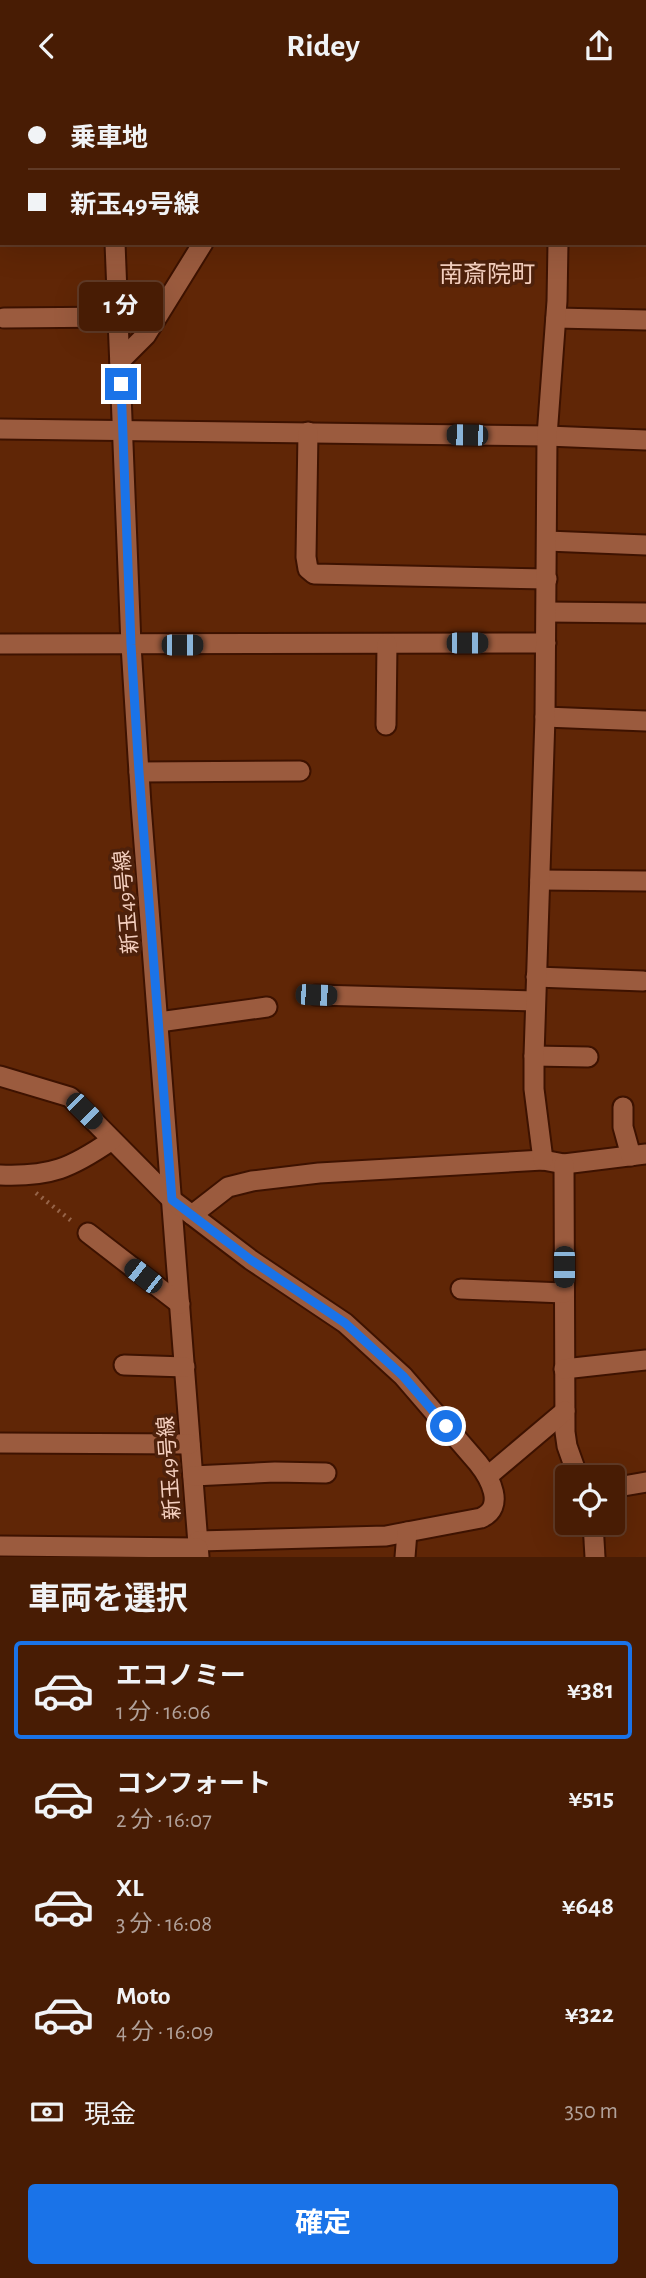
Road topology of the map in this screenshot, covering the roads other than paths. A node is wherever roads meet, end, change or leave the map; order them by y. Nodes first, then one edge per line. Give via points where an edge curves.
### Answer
1 (115, 245) edge
2 (202, 245) edge
3 (558, 245) edge
4 (118, 317) junction
5 (4, 318) dead end
6 (556, 318) junction
7 (646, 320) edge
8 (120, 361) junction
9 (123, 430) junction
10 (1, 431) edge
11 (308, 432) junction
12 (547, 436) junction
13 (646, 440) edge
14 (547, 541) junction
15 (646, 545) edge
16 (547, 579) junction
17 (547, 612) junction
18 (646, 614) edge
19 (546, 643) junction
20 (0, 644) edge
21 (387, 644) junction
22 (131, 645) junction
23 (545, 717) junction
24 (646, 721) edge
25 (386, 725) dead end
26 (300, 771) dead end
27 (139, 772) junction
28 (540, 880) junction
29 (646, 881) edge
30 (536, 977) junction
31 (643, 981) dead end
32 (316, 995) dead end
33 (535, 1002) junction
34 (267, 1007) dead end
35 (159, 1022) junction
36 (534, 1056) junction
37 (587, 1056) dead end
38 (0, 1076) edge
39 (623, 1107) dead end
40 (112, 1140) junction
41 (639, 1155) edge
42 (543, 1160) junction
43 (564, 1164) junction
44 (6, 1175) edge
45 (172, 1200) junction
46 (192, 1215) junction
47 (88, 1233) road end
48 (461, 1289) dead end
49 (564, 1293) junction
50 (180, 1304) junction
51 (646, 1360) edge
52 (124, 1365) dead end
53 (185, 1367) junction
54 (564, 1369) junction
55 (565, 1411) junction
56 (0, 1443) edge
57 (190, 1444) junction
58 (574, 1465) edge
59 (326, 1473) dead end
60 (193, 1476) junction
61 (488, 1476) junction
62 (646, 1482) edge
63 (625, 1486) edge
64 (407, 1532) junction
65 (594, 1535) edge
66 (0, 1546) edge
67 (198, 1549) edge
68 (405, 1557) edge
69 (595, 1557) edge

1 - 4 street, 新玉49号線
2 - 8 street via 146,335
3 - 6 street
4 - 5 street
4 - 8 street, 新玉49号線
6 - 7 street
6 - 12 street
8 - 9 street, 新玉49号線
9 - 10 street
9 - 11 street
9 - 22 street, 新玉49号線
11 - 12 street
11 - 16 street via 306,557 308,569 314,573
12 - 13 street
12 - 14 street
14 - 15 street
14 - 16 street
16 - 17 street
17 - 18 street
17 - 19 street
19 - 21 street
19 - 23 street
20 - 22 street
21 - 22 street
21 - 25 street
22 - 27 street, 新玉49号線
23 - 24 street
23 - 28 street
26 - 27 street
27 - 35 street, 新玉49号線
28 - 29 street
28 - 30 street
30 - 31 street
30 - 33 street
32 - 33 street
33 - 36 street
34 - 35 street
35 - 45 street, 新玉49号線
36 - 37 street
36 - 42 street
38 - 40 street via 70,1097
39 - 41 street via 623,1127
40 - 44 street via 68,1167
40 - 45 street
41 - 43 street
42 - 43 street
42 - 46 street via 252,1181 228,1187
43 - 49 street
45 - 46 street
45 - 50 street, 新玉49号線
46 - 61 street via 345,1323 403,1376
47 - 50 street
48 - 49 street
49 - 54 street
50 - 53 street, 新玉49号線
51 - 54 street
52 - 53 street
53 - 57 street, 新玉49号線
54 - 55 street
55 - 58 street via 567,1446
55 - 61 street
56 - 57 street
57 - 60 street, 新玉49号線
59 - 60 street
60 - 67 street, 新玉49号線
61 - 64 street via 494,1495 489,1514
62 - 63 street
64 - 67 street
64 - 68 street
65 - 69 street
66 - 67 street

